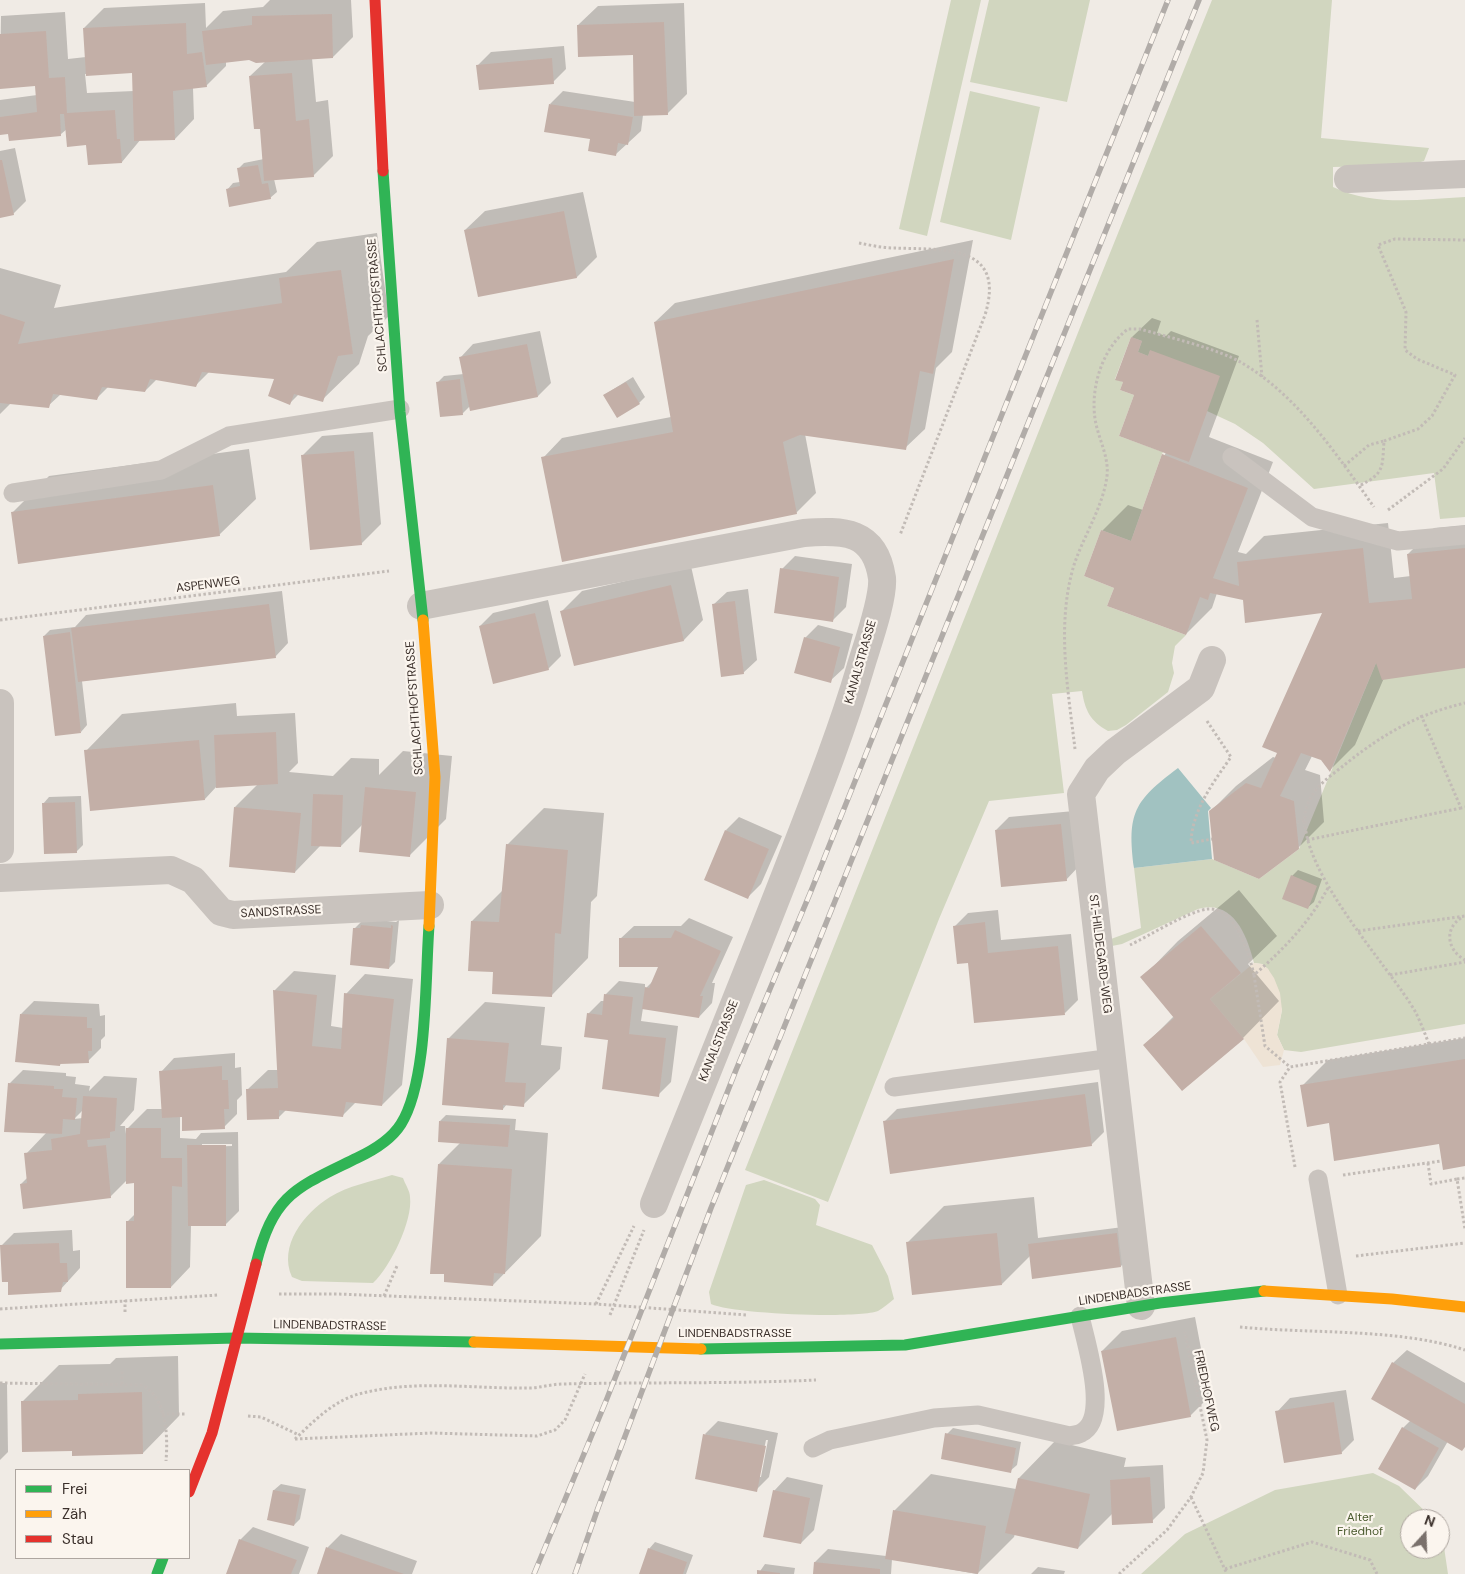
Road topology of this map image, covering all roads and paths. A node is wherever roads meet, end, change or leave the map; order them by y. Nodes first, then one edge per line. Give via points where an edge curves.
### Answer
1 (375, 0) edge
2 (1465, 174) edge
3 (1348, 179) dead end
4 (1465, 240) edge
5 (859, 243) dead end
6 (1257, 320) dead end
7 (1262, 378) junction
8 (400, 409) junction
9 (1465, 438) edge
10 (1384, 441) junction
11 (1232, 457) dead end
12 (1344, 466) junction
13 (1359, 486) junction
14 (13, 493) dead end
15 (1380, 516) junction
16 (1465, 535) edge
17 (899, 536) dead end
18 (1398, 541) junction
19 (417, 567) junction
20 (421, 606) junction
21 (0, 620) edge
22 (1212, 660) dead end
23 (1192, 695) junction
24 (0, 703) edge
25 (1465, 703) edge
26 (1421, 715) junction
27 (1081, 794) junction
28 (1463, 807) edge
29 (1304, 820) junction
30 (1297, 822) dead end
31 (1212, 839) dead end
32 (1307, 840) junction
33 (0, 849) edge
34 (0, 878) edge
35 (1329, 886) junction
36 (430, 905) junction
37 (1464, 916) edge
38 (1358, 931) junction
39 (1100, 953) junction
40 (1465, 961) edge
41 (1254, 975) junction
42 (1390, 975) junction
43 (1465, 1038) edge
44 (1429, 1044) junction
45 (1113, 1058) junction
46 (1290, 1067) junction
47 (894, 1087) dead end
48 (1441, 1161) dead end
49 (1428, 1163) junction
50 (1465, 1178) edge
51 (1318, 1179) junction
52 (1457, 1179) junction
53 (653, 1208) junction
54 (1465, 1229) edge
55 (1465, 1243) edge
56 (1331, 1259) junction
57 (397, 1266) dead end
58 (621, 1288) dead end
59 (248, 1294) junction
60 (1338, 1295) junction
61 (384, 1296) junction
62 (1392, 1299) junction
63 (1178, 1301) junction
64 (596, 1304) junction
65 (1141, 1306) junction
66 (1465, 1307) edge
67 (0, 1310) edge
68 (754, 1315) dead end
69 (1080, 1316) junction
70 (1456, 1319) dead end
71 (236, 1338) junction
72 (0, 1344) edge
73 (0, 1383) edge
74 (578, 1392) dead end
75 (295, 1439) dead end
76 (813, 1448) dead end
77 (166, 1464) dead end
78 (190, 1489) edge
79 (1191, 1497) junction
80 (163, 1559) edge
81 (1225, 1569) junction
82 (156, 1574) edge
83 (1119, 1574) edge
84 (1227, 1574) edge
85 (1377, 1574) edge

1 - 8 street, SCHLACHTHOFSTRASSE via 383,201
2 - 3 street
4 - 10 path via 1395,239 1378,245 1406,312 1405,350 1417,359 1456,375 1432,416 1418,429
5 - 17 path via 892,248 944,249 971,257 983,267 990,281 991,296 985,315
6 - 7 path
7 - 12 path via 1313,426
7 - 27 path via 1242,363 1140,329 1128,329 1116,337 1110,347 1099,375 1093,409 1105,453 1105,487 1074,565 1067,596 1064,640
8 - 14 lane via 229,436 161,470
8 - 19 street, SCHLACHTHOFSTRASSE
9 - 15 path via 1444,469
10 - 12 path via 1369,445
10 - 13 path via 1383,468 1376,478
11 - 18 lane via 1312,517
12 - 13 path
13 - 15 path
15 - 18 path
16 - 18 lane
19 - 20 street, SCHLACHTHOFSTRASSE
19 - 21 path, ASPENWEG
20 - 36 street, SCHLACHTHOFSTRASSE via 434,755
20 - 53 street, KANALSTRASSE via 804,533 845,532 860,538 874,554 882,579 848,710
22 - 23 street via 1201,688
23 - 27 street via 1115,752 1097,770
23 - 31 path via 1232,757 1210,789 1191,829 1191,843
24 - 33 street
25 - 26 path
26 - 28 path
26 - 29 path via 1370,746 1321,784 1309,800
27 - 39 street, ST.-HILDEGARD-WEG
28 - 32 path
29 - 30 path
29 - 32 path
32 - 35 path
34 - 36 street, SANDSTRASSE via 171,870 193,880 221,912 232,915
35 - 38 path
35 - 41 path via 1302,929
36 - 59 street, SCHLACHTHOFSTRASSE via 417,1067 412,1100 404,1122 389,1141 368,1155 344,1162 318,1176 285,1200 275,1212 265,1236
37 - 38 path
37 - 40 path via 1453,923 1449,933 1450,946
38 - 42 path
39 - 41 path via 1124,948 1209,909 1222,914 1236,926
39 - 45 street, ST.-HILDEGARD-WEG
40 - 42 path
41 - 46 path via 1265,1046
42 - 44 path via 1416,1012
43 - 44 path
44 - 46 path
45 - 47 lane
45 - 65 street, ST.-HILDEGARD-WEG
46 - 51 path via 1280,1082 1294,1166
48 - 49 path
49 - 51 path
49 - 52 path via 1431,1184
50 - 52 path
51 - 56 lane
52 - 54 path
53 - 58 path
53 - 64 path via 635,1225
55 - 56 path
56 - 60 lane
57 - 61 path
59 - 61 path
59 - 67 path
59 - 71 street, SCHLACHTHOFSTRASSE
60 - 62 street, LINDENBADSTRASSE
60 - 63 street, LINDENBADSTRASSE via 1266,1291
61 - 64 path
62 - 66 street, LINDENBADSTRASSE
62 - 70 street
63 - 65 street, LINDENBADSTRASSE
63 - 79 path, FRIEDHOFWEG via 1207,1440 1203,1473
64 - 68 path
65 - 69 street, LINDENBADSTRASSE
69 - 71 street, LINDENBADSTRASSE via 905,1345 696,1349 568,1343
69 - 76 lane via 1096,1381 1093,1420 1082,1433 1070,1436 978,1415 934,1418 830,1440
71 - 72 street, LINDENBADSTRASSE
71 - 78 street, SCHLACHTHOFSTRASSE via 212,1432
73 - 77 path via 143,1385 152,1391 160,1407 166,1431
74 - 75 path via 565,1420 554,1430 537,1436 431,1433
79 - 81 path
79 - 83 path, FRIEDHOFWEG via 1168,1530
80 - 82 street
81 - 84 path
81 - 85 path via 1312,1542 1370,1560

